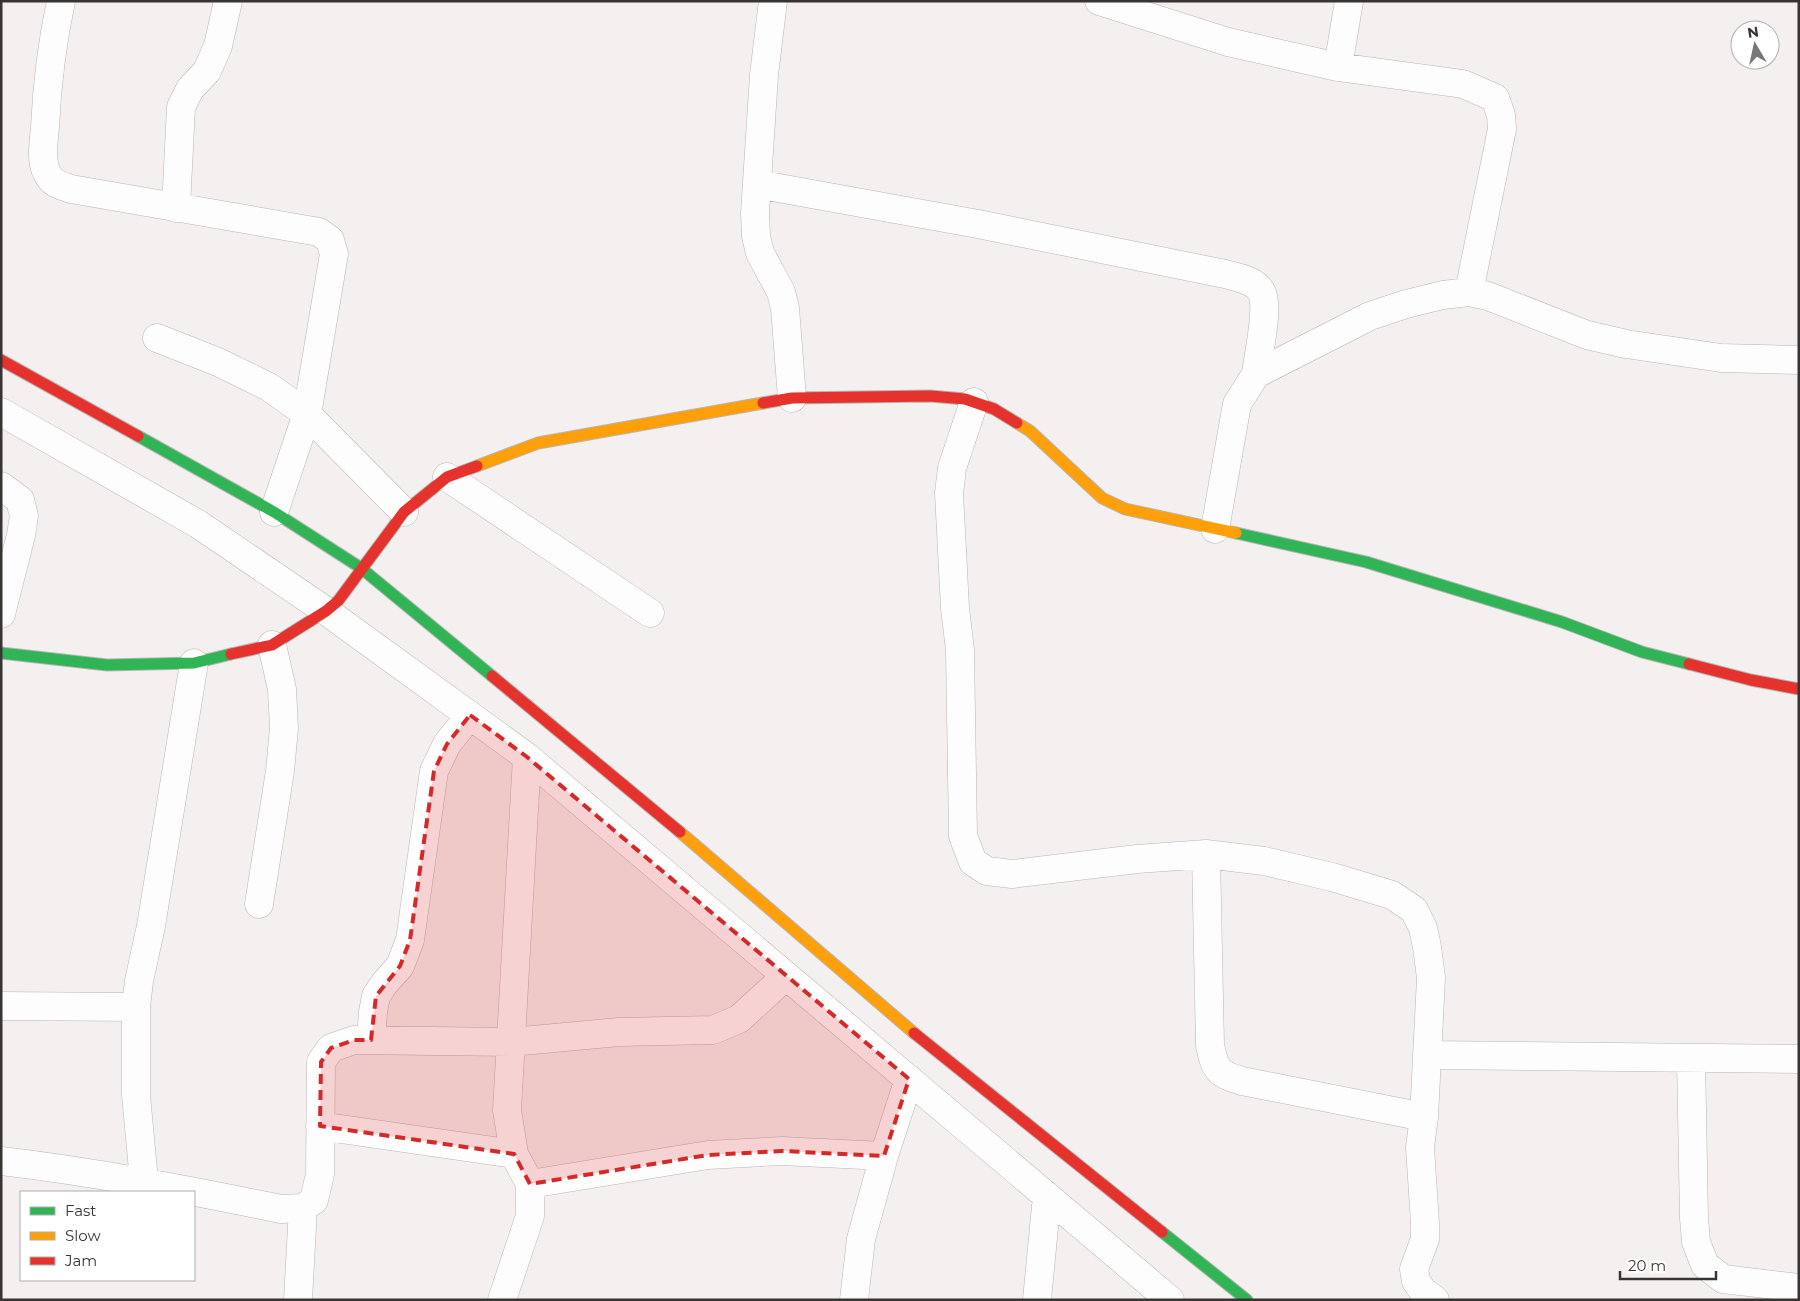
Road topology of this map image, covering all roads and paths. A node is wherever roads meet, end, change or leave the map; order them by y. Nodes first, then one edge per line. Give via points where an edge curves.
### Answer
1 (61, 1) edge
2 (228, 1) edge
3 (773, 1) edge
4 (1099, 1) edge
5 (1350, 1) edge
6 (1338, 67) junction
7 (757, 184) junction
8 (176, 208) junction
9 (1469, 292) junction
10 (157, 338) dead end
11 (1, 360) edge
12 (1799, 360) edge
13 (1256, 374) junction
14 (792, 398) junction
15 (974, 402) junction
16 (1, 412) edge
17 (307, 414) junction
18 (447, 477) junction
19 (1, 486) edge
20 (274, 512) junction
21 (404, 512) junction
22 (1215, 528) junction
23 (359, 572) junction
24 (332, 606) junction
25 (650, 613) dead end
26 (1, 614) edge
27 (272, 645) junction
28 (1, 653) edge
29 (194, 663) junction
30 (1799, 689) edge
31 (470, 715) junction
32 (526, 756) junction
33 (1206, 854) junction
34 (259, 904) dead end
35 (786, 976) junction
36 (1, 1006) edge
37 (136, 1007) junction
38 (371, 1040) junction
39 (510, 1042) junction
40 (1427, 1055) junction
41 (1691, 1058) junction
42 (1799, 1059) edge
43 (909, 1079) junction
44 (1424, 1117) junction
45 (320, 1126) junction
46 (514, 1154) junction
47 (884, 1156) junction
48 (1, 1161) edge
49 (144, 1182) junction
50 (530, 1184) junction
51 (189, 1191) edge
52 (195, 1192) edge
53 (1047, 1196) junction
54 (303, 1208) junction
55 (1799, 1288) edge
56 (298, 1300) edge
57 (502, 1300) edge
58 (854, 1300) edge
59 (1036, 1300) edge
60 (1170, 1300) edge
61 (1247, 1300) edge
62 (1435, 1300) edge

1 - 8 street via 47,96 43,154 46,172 54,184
2 - 8 street via 218,46 207,71 190,89 181,107
3 - 7 street
4 - 6 street via 1228,42
5 - 6 street
6 - 9 street via 1464,84 1495,98 1502,129
7 - 13 street via 978,224 1249,280 1262,292 1264,310
7 - 14 street via 756,236 760,253 782,292
8 - 17 street via 319,232 330,240 334,254
9 - 12 street via 1488,296 1587,335 1626,344 1721,358
9 - 13 street via 1443,295 1370,316
10 - 17 street via 269,387
11 - 20 street
13 - 22 street via 1237,404
14 - 15 street via 930,396
14 - 18 street via 538,443
15 - 22 street via 994,409 1030,431 1102,498 1125,509
15 - 33 street via 952,468 949,493 960,650 963,836 973,862 987,871 1012,874 1137,858
16 - 24 street via 198,524
17 - 20 street
17 - 21 street
18 - 21 street
18 - 25 street
19 - 26 street via 20,500 24,516
20 - 23 street
21 - 23 street
22 - 30 street via 1366,562 1562,622 1642,652
23 - 24 street
23 - 61 street via 640,798 932,1048
24 - 27 street
24 - 31 street
27 - 29 street
27 - 34 street via 282,689 284,728
28 - 29 street via 107,665
29 - 37 street
31 - 32 street
31 - 38 street via 447,744 434,771 410,940 400,966 376,996
32 - 35 street
32 - 39 street
33 - 40 street via 1264,861 1332,877 1392,895 1414,910 1423,928 1430,978
33 - 44 street via 1210,1045 1213,1062 1223,1076
35 - 39 street via 739,1019 713,1030 619,1032
35 - 43 street
36 - 37 street
37 - 49 street via 136,1095
38 - 39 street
38 - 45 street via 354,1040 331,1048 322,1062
39 - 46 street via 507,1110
40 - 41 street
40 - 44 street
41 - 42 street
41 - 55 street via 1694,1218 1696,1242 1705,1265 1723,1279
43 - 47 street
43 - 53 street
44 - 62 street via 1420,1147 1425,1239 1414,1269 1416,1281
45 - 46 street
45 - 54 street via 320,1174 314,1200
46 - 50 street
47 - 50 street via 782,1151 708,1155
47 - 58 street via 861,1240
48 - 49 street
49 - 51 street
50 - 57 street via 530,1216
52 - 54 street via 280,1209
53 - 59 street
53 - 60 street
54 - 56 street

